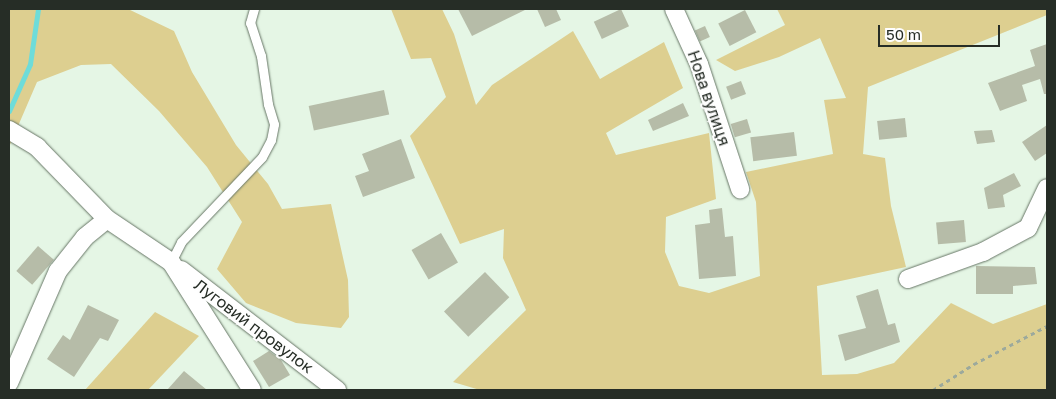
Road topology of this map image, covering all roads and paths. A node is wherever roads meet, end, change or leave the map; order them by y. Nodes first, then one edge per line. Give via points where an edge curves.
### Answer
1 (254, 9) edge
2 (674, 9) edge
3 (9, 130) edge
4 (1047, 188) edge
5 (740, 189) dead end
6 (108, 219) junction
7 (171, 262) junction
8 (908, 279) dead end
9 (1047, 326) edge
10 (9, 383) edge
11 (252, 390) edge
12 (337, 390) edge
13 (933, 390) edge

1 - 7 lane via 250,23 261,56 274,124 271,140 262,157 181,242
2 - 5 street, Нова вулиця via 699,64
3 - 6 street, Луговий провулок via 37,147
4 - 8 street via 1028,228 983,252
6 - 7 street, Луговий провулок
6 - 10 street via 85,237 58,271
7 - 11 street
7 - 12 street, Луговий провулок
9 - 13 path via 974,364

